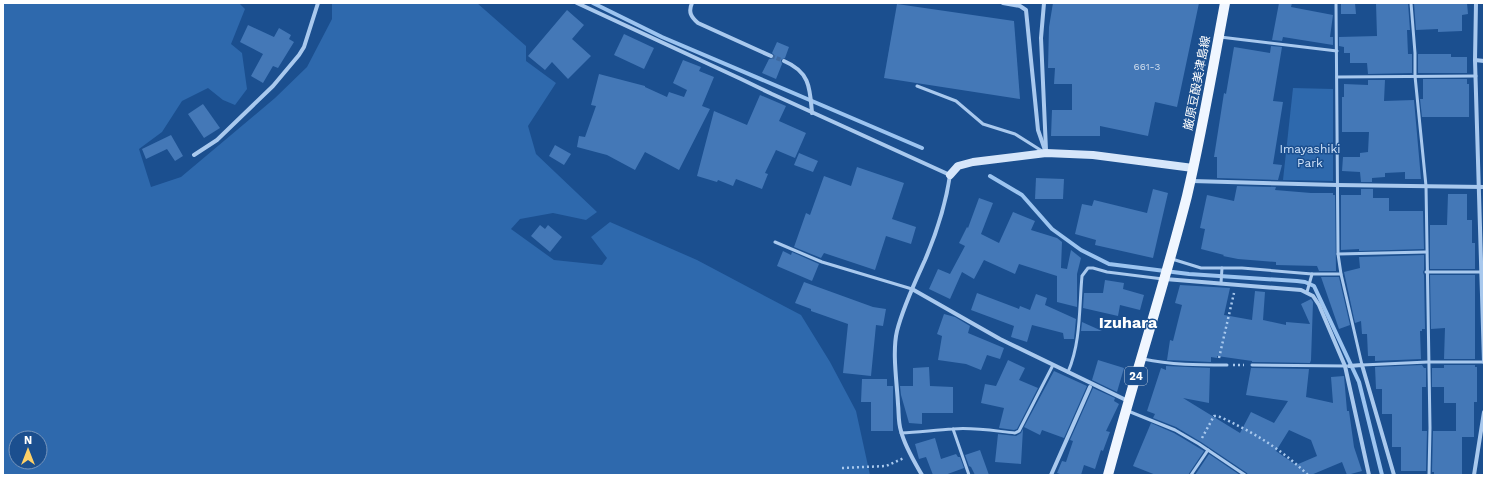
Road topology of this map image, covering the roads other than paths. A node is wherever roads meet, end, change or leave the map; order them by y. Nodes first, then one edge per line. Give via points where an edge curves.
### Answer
1 (318, 3) edge
2 (577, 3) edge
3 (692, 3) edge
4 (1003, 3) edge
5 (1044, 3) edge
6 (1225, 3) edge
7 (1336, 3) edge
8 (1411, 3) edge
9 (1476, 3) edge
10 (1011, 4) edge
11 (1219, 37) junction
12 (1337, 50) junction
13 (771, 56) tunnel mouth
14 (1480, 60) edge
15 (784, 61) tunnel mouth
16 (1415, 76) junction
17 (1476, 76) junction
18 (1338, 77) junction
19 (917, 86) dead end
20 (812, 113) junction
21 (1046, 153) junction
22 (194, 155) dead end
23 (1193, 168) junction
24 (950, 175) junction
25 (1189, 181) junction
26 (1338, 185) junction
27 (1426, 186) junction
28 (1482, 187) edge
29 (775, 242) dead end
30 (1426, 252) junction
31 (1338, 254) junction
32 (1169, 261) junction
33 (1222, 268) junction
34 (1426, 272) junction
35 (1483, 272) edge
36 (1341, 274) junction
37 (1311, 276) junction
38 (1165, 278) junction
39 (1221, 282) junction
40 (912, 290) junction
41 (1307, 291) junction
42 (1142, 359) junction
43 (1428, 362) junction
44 (1484, 362) edge
45 (1053, 365) junction
46 (1227, 365) road end
47 (1252, 365) road end
48 (1360, 365) junction
49 (1347, 366) junction
50 (1068, 373) junction
51 (1090, 387) dead end
52 (1128, 406) junction
53 (1484, 412) edge
54 (953, 429) junction
55 (901, 433) junction
56 (1208, 450) junction
57 (922, 475) edge
58 (969, 475) edge
59 (1051, 475) edge
60 (1108, 475) edge
61 (1191, 475) edge
62 (1245, 475) edge
63 (1369, 475) edge
64 (1394, 475) edge
65 (1429, 475) edge
66 (1474, 475) edge

1 - 22 street via 299,55 273,86 217,140
2 - 20 street
3 - 13 street via 690,15 698,23
4 - 10 street
5 - 21 street via 1041,38
6 - 11 main road, 厳原豆酘美津島線 / 24
7 - 12 lane
8 - 16 lane
9 - 14 street
10 - 21 street via 1024,8 1027,14 1038,130
11 - 12 lane
11 - 23 main road, 厳原豆酘美津島線 / 24
12 - 18 lane
14 - 17 street
15 - 20 street via 793,65 809,84
16 - 17 lane
16 - 18 lane
16 - 27 lane
17 - 28 street
18 - 26 lane
19 - 21 lane via 956,101 983,124 1015,134
20 - 24 street
21 - 23 street via 1093,155
21 - 24 street via 973,162 958,166
23 - 25 main road, 24
24 - 40 street via 946,197
25 - 26 street
25 - 32 main road, 24
26 - 27 street
26 - 31 lane
27 - 28 street
27 - 30 lane
28 - 35 street
29 - 40 lane via 822,262
30 - 31 lane
30 - 34 lane
31 - 36 lane
32 - 33 lane
32 - 38 main road, 24
33 - 37 lane
33 - 39 lane
34 - 35 lane
34 - 43 lane
35 - 44 street
36 - 37 lane
36 - 48 lane
37 - 41 lane
38 - 39 street
38 - 42 main road, 24
38 - 50 lane via 1088,268 1082,276 1078,342
39 - 41 street
40 - 45 street
40 - 55 street via 897,331 896,343 896,382
41 - 49 street via 1319,305
42 - 46 lane via 1178,365
42 - 52 main road, 24
43 - 44 lane
43 - 48 lane
43 - 65 lane
45 - 50 street
45 - 54 lane via 1019,431 1015,433
47 - 49 lane
48 - 49 street
48 - 64 street
49 - 63 street
50 - 52 street
51 - 59 street
52 - 56 lane
52 - 60 main road, 24
53 - 66 street
54 - 55 lane
54 - 58 lane
55 - 57 street
56 - 61 lane
56 - 62 lane

